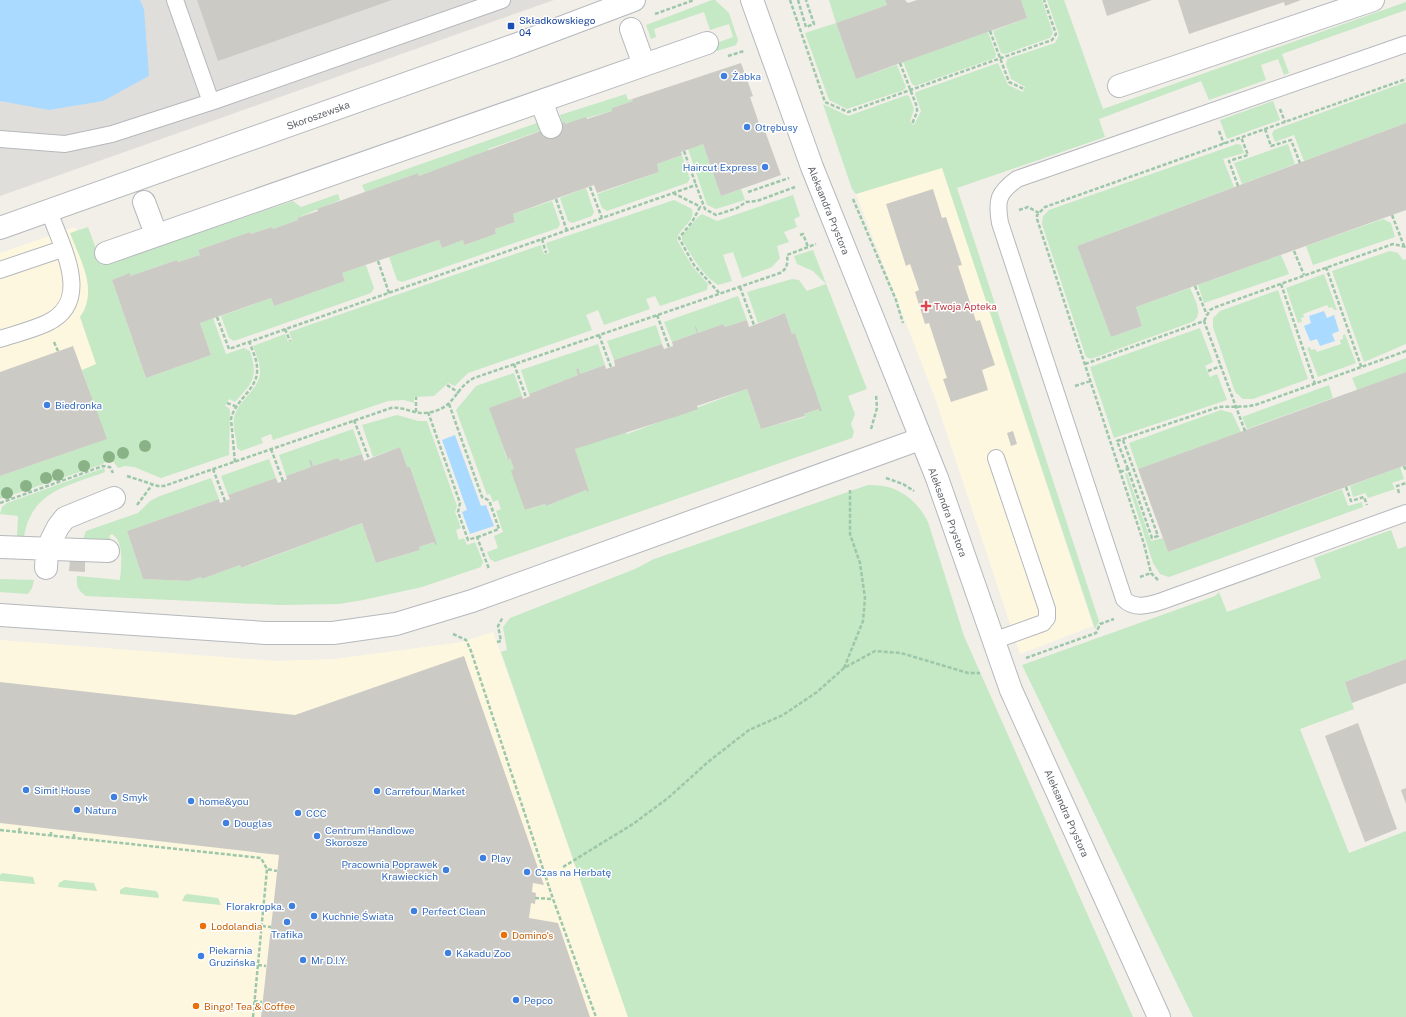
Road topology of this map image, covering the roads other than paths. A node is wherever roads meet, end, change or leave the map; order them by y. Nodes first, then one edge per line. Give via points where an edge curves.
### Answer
1 (175, 0) edge
2 (502, 0) edge
3 (752, 0) edge
4 (1373, 0) edge
5 (628, 2) edge
6 (630, 29) joint
7 (707, 43) dead end
8 (1406, 44) edge
9 (644, 66) junction
10 (1119, 86) dead end
11 (541, 101) junction
12 (211, 102) junction
13 (551, 127) dead end
14 (0, 139) edge
15 (136, 180) junction
16 (144, 202) joint
17 (49, 211) junction
18 (0, 228) edge
19 (156, 234) junction
20 (62, 249) junction
21 (106, 253) dead end
22 (0, 270) edge
23 (0, 339) edge
24 (920, 439) junction
25 (996, 458) dead end
26 (114, 488) road end
27 (1406, 513) edge
28 (0, 547) edge
29 (108, 551) dead end
30 (47, 558) junction
31 (0, 615) edge
32 (993, 641) junction
33 (1159, 1017) edge

1 - 12 lane
2 - 12 lane
3 - 24 street, Aleksandra Prystora via 812,167
4 - 10 street
5 - 6 lane
5 - 15 street, Skoroszewska
6 - 9 street
7 - 9 street
8 - 27 lane via 1026,175 1009,185 999,197 997,204 1000,223 1056,395 1127,602 1141,606 1162,602
9 - 11 street
11 - 13 street
11 - 19 street
12 - 14 lane via 112,134 66,144
15 - 16 lane
15 - 17 street, Skoroszewska
16 - 19 street
17 - 18 street, Skoroszewska
17 - 20 lane
19 - 21 street
20 - 22 lane
20 - 23 lane via 70,272 72,288 67,306 47,323
24 - 31 street via 472,601 396,624 333,633 266,633
24 - 32 street, Aleksandra Prystora via 951,516
25 - 32 lane via 1047,609 1047,618 1042,623
26 - 30 street via 65,518 58,526
28 - 30 street
29 - 30 street
32 - 33 street, Aleksandra Prystora via 1011,690

